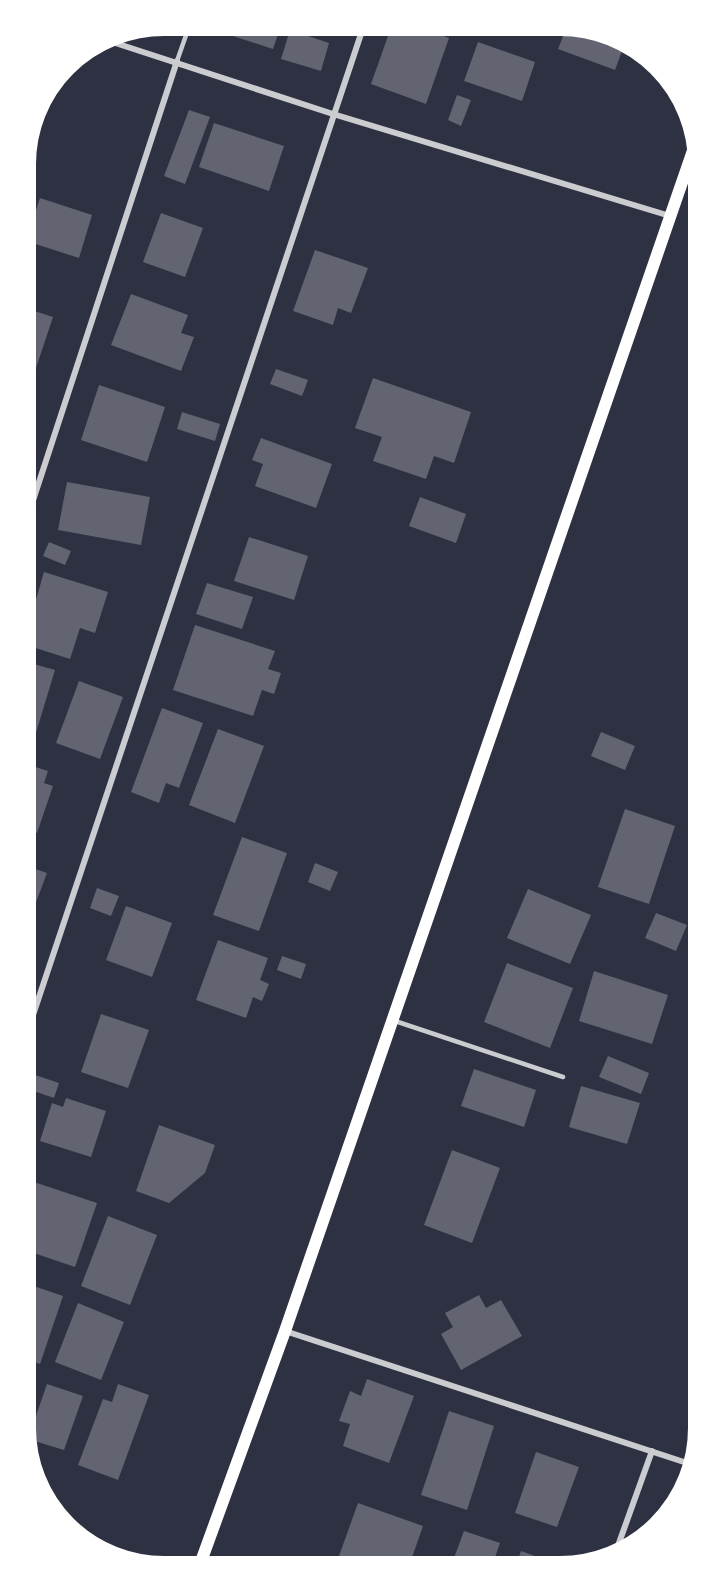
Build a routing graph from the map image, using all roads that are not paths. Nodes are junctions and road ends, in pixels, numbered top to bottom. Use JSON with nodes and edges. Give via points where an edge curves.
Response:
{"nodes":[{"id":1,"x":187,"y":32,"type":"edge"},
{"id":2,"x":362,"y":32,"type":"edge"},
{"id":3,"x":113,"y":42,"type":"edge"},
{"id":4,"x":177,"y":61,"type":"junction"},
{"id":5,"x":333,"y":114,"type":"junction"},
{"id":6,"x":691,"y":156,"type":"edge"},
{"id":7,"x":670,"y":216,"type":"junction"},
{"id":8,"x":32,"y":504,"type":"edge"},
{"id":9,"x":32,"y":1018,"type":"edge"},
{"id":10,"x":392,"y":1020,"type":"junction"},
{"id":11,"x":562,"y":1077,"type":"dead end"},
{"id":12,"x":285,"y":1331,"type":"junction"},
{"id":13,"x":652,"y":1451,"type":"junction"},
{"id":14,"x":687,"y":1463,"type":"edge"},
{"id":15,"x":618,"y":1546,"type":"edge"},
{"id":16,"x":203,"y":1560,"type":"edge"}],
"edges":[{"from":1,"to":4,"type":"lane"},
{"from":2,"to":5,"type":"street"},
{"from":3,"to":4,"type":"street"},
{"from":4,"to":5,"type":"street"},
{"from":4,"to":8,"type":"street"},
{"from":5,"to":7,"type":"street"},
{"from":5,"to":9,"type":"street"},
{"from":6,"to":7,"type":"main road"},
{"from":7,"to":10,"type":"main road"},
{"from":10,"to":11,"type":"lane"},
{"from":10,"to":12,"type":"main road"},
{"from":12,"to":13,"type":"street"},
{"from":12,"to":16,"type":"main road"},
{"from":13,"to":14,"type":"street"},
{"from":13,"to":15,"type":"street"}]}
